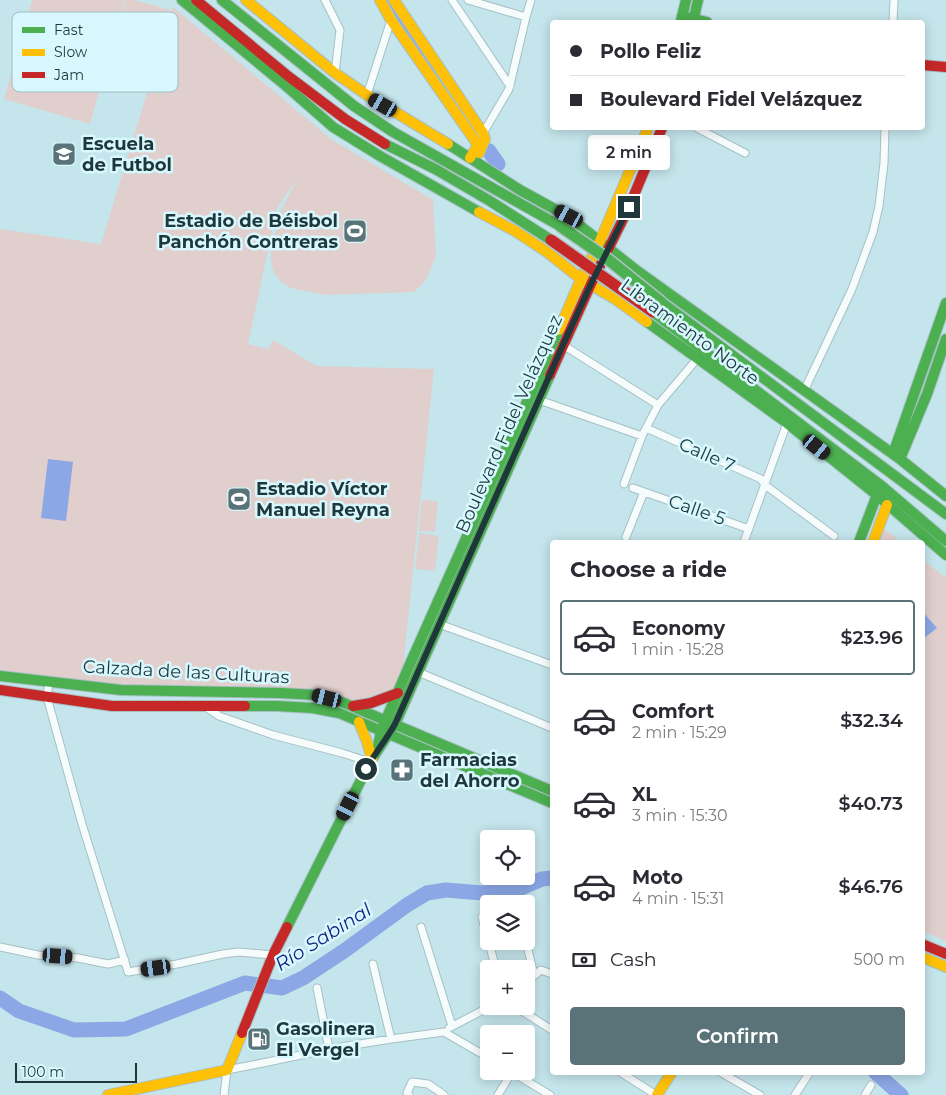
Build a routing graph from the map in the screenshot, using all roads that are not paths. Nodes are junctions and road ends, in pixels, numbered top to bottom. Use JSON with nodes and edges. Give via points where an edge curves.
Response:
{"nodes":[{"id":1,"x":182,"y":0,"type":"edge"},
{"id":2,"x":196,"y":0,"type":"edge"},
{"id":3,"x":246,"y":0,"type":"edge"},
{"id":4,"x":325,"y":0,"type":"edge"},
{"id":5,"x":380,"y":0,"type":"edge"},
{"id":6,"x":452,"y":0,"type":"edge"},
{"id":7,"x":468,"y":0,"type":"edge"},
{"id":8,"x":531,"y":0,"type":"edge"},
{"id":9,"x":684,"y":0,"type":"edge"},
{"id":10,"x":894,"y":0,"type":"edge"},
{"id":11,"x":395,"y":1,"type":"edge"},
{"id":12,"x":226,"y":2,"type":"edge"},
{"id":13,"x":698,"y":2,"type":"edge"},
{"id":14,"x":258,"y":4,"type":"edge"},
{"id":15,"x":526,"y":16,"type":"junction"},
{"id":16,"x":681,"y":19,"type":"edge"},
{"id":17,"x":390,"y":20,"type":"junction"},
{"id":18,"x":694,"y":20,"type":"edge"},
{"id":19,"x":893,"y":20,"type":"edge"},
{"id":20,"x":925,"y":65,"type":"edge"},
{"id":21,"x":946,"y":67,"type":"edge"},
{"id":22,"x":335,"y":73,"type":"junction"},
{"id":23,"x":510,"y":86,"type":"junction"},
{"id":24,"x":367,"y":96,"type":"junction"},
{"id":25,"x":647,"y":130,"type":"edge"},
{"id":26,"x":661,"y":130,"type":"edge"},
{"id":27,"x":701,"y":130,"type":"edge"},
{"id":28,"x":885,"y":130,"type":"edge"},
{"id":29,"x":484,"y":134,"type":"junction"},
{"id":30,"x":478,"y":145,"type":"junction"},
{"id":31,"x":744,"y":153,"type":"dead end"},
{"id":32,"x":473,"y":159,"type":"junction"},
{"id":33,"x":569,"y":216,"type":"junction"},
{"id":34,"x":605,"y":245,"type":"junction"},
{"id":35,"x":547,"y":252,"type":"junction"},
{"id":36,"x":636,"y":270,"type":"junction"},
{"id":37,"x":586,"y":281,"type":"junction"},
{"id":38,"x":614,"y":299,"type":"junction"},
{"id":39,"x":946,"y":304,"type":"edge"},
{"id":40,"x":946,"y":339,"type":"edge"},
{"id":41,"x":563,"y":345,"type":"junction"},
{"id":42,"x":697,"y":359,"type":"junction"},
{"id":43,"x":804,"y":391,"type":"junction"},
{"id":44,"x":539,"y":400,"type":"junction"},
{"id":45,"x":658,"y":405,"type":"junction"},
{"id":46,"x":787,"y":423,"type":"junction"},
{"id":47,"x":646,"y":428,"type":"junction"},
{"id":48,"x":642,"y":436,"type":"junction"},
{"id":49,"x":896,"y":457,"type":"junction"},
{"id":50,"x":624,"y":484,"type":"dead end"},
{"id":51,"x":765,"y":485,"type":"junction"},
{"id":52,"x":633,"y":488,"type":"dead end"},
{"id":53,"x":644,"y":492,"type":"junction"},
{"id":54,"x":877,"y":495,"type":"junction"},
{"id":55,"x":946,"y":496,"type":"edge"},
{"id":56,"x":887,"y":505,"type":"junction"},
{"id":57,"x":946,"y":514,"type":"edge"},
{"id":58,"x":749,"y":529,"type":"junction"},
{"id":59,"x":834,"y":536,"type":"dead end"},
{"id":60,"x":626,"y":537,"type":"dead end"},
{"id":61,"x":745,"y":540,"type":"edge"},
{"id":62,"x":860,"y":540,"type":"edge"},
{"id":63,"x":874,"y":540,"type":"edge"},
{"id":64,"x":946,"y":541,"type":"edge"},
{"id":65,"x":946,"y":555,"type":"edge"},
{"id":66,"x":439,"y":624,"type":"junction"},
{"id":67,"x":550,"y":665,"type":"edge"},
{"id":68,"x":418,"y":672,"type":"junction"},
{"id":69,"x":0,"y":676,"type":"edge"},
{"id":70,"x":49,"y":681,"type":"junction"},
{"id":71,"x":0,"y":690,"type":"edge"},
{"id":72,"x":398,"y":693,"type":"junction"},
{"id":73,"x":47,"y":697,"type":"junction"},
{"id":74,"x":350,"y":706,"type":"junction"},
{"id":75,"x":206,"y":707,"type":"junction"},
{"id":76,"x":359,"y":722,"type":"junction"},
{"id":77,"x":550,"y":727,"type":"edge"},
{"id":78,"x":388,"y":728,"type":"junction"},
{"id":79,"x":373,"y":757,"type":"junction"},
{"id":80,"x":550,"y":790,"type":"edge"},
{"id":81,"x":550,"y":802,"type":"edge"},
{"id":82,"x":421,"y":927,"type":"dead end"},
{"id":83,"x":925,"y":945,"type":"edge"},
{"id":84,"x":0,"y":947,"type":"edge"},
{"id":85,"x":946,"y":954,"type":"edge"},
{"id":86,"x":925,"y":958,"type":"edge"},
{"id":87,"x":125,"y":960,"type":"junction"},
{"id":88,"x":271,"y":960,"type":"junction"},
{"id":89,"x":373,"y":964,"type":"dead end"},
{"id":90,"x":946,"y":967,"type":"edge"},
{"id":91,"x":550,"y":973,"type":"edge"},
{"id":92,"x":535,"y":974,"type":"edge"},
{"id":93,"x":317,"y":988,"type":"dead end"},
{"id":94,"x":480,"y":1012,"type":"edge"},
{"id":95,"x":528,"y":1015,"type":"edge"},
{"id":96,"x":452,"y":1026,"type":"junction"},
{"id":97,"x":550,"y":1029,"type":"edge"},
{"id":98,"x":444,"y":1032,"type":"junction"},
{"id":99,"x":391,"y":1039,"type":"junction"},
{"id":100,"x":329,"y":1049,"type":"junction"},
{"id":101,"x":480,"y":1053,"type":"edge"},
{"id":102,"x":227,"y":1070,"type":"junction"},
{"id":103,"x":625,"y":1075,"type":"edge"},
{"id":104,"x":670,"y":1075,"type":"edge"},
{"id":105,"x":733,"y":1075,"type":"edge"},
{"id":106,"x":808,"y":1075,"type":"edge"},
{"id":107,"x":506,"y":1080,"type":"edge"},
{"id":108,"x":525,"y":1080,"type":"edge"},
{"id":109,"x":871,"y":1085,"type":"dead end"},
{"id":110,"x":408,"y":1094,"type":"edge"},
{"id":111,"x":110,"y":1095,"type":"edge"},
{"id":112,"x":224,"y":1095,"type":"edge"},
{"id":113,"x":444,"y":1095,"type":"edge"},
{"id":114,"x":498,"y":1095,"type":"edge"},
{"id":115,"x":550,"y":1095,"type":"edge"},
{"id":116,"x":657,"y":1095,"type":"edge"},
{"id":117,"x":760,"y":1095,"type":"edge"},
{"id":118,"x":795,"y":1095,"type":"edge"},
{"id":119,"x":864,"y":1095,"type":"edge"}],
"edges":[{"from":1,"to":35,"type":"main road","name":"Libramiento Norte","via":[[333,127]]},
{"from":2,"to":64,"type":"main road","bridge":true,"via":[[346,119],[388,146],[490,201],[653,312],[876,481]]},
{"from":3,"to":14,"type":"main road"},
{"from":4,"to":22,"type":"street","via":[[340,30]]},
{"from":5,"to":17,"type":"main road"},
{"from":6,"to":23,"type":"street"},
{"from":7,"to":15,"type":"street"},
{"from":8,"to":15,"type":"street"},
{"from":9,"to":13,"type":"main road"},
{"from":9,"to":16,"type":"main road"},
{"from":10,"to":19,"type":"street"},
{"from":11,"to":29,"type":"main road"},
{"from":12,"to":57,"type":"main road","bridge":true,"via":[[354,106],[393,132],[544,216],[605,257]]},
{"from":13,"to":18,"type":"main road"},
{"from":14,"to":22,"type":"main road"},
{"from":15,"to":23,"type":"street"},
{"from":17,"to":24,"type":"street"},
{"from":17,"to":30,"type":"main road"},
{"from":20,"to":21,"type":"main road"},
{"from":22,"to":24,"type":"main road"},
{"from":23,"to":29,"type":"street"},
{"from":24,"to":32,"type":"main road"},
{"from":25,"to":34,"type":"main road","name":"Boulevard Fidel Velázquez"},
{"from":26,"to":34,"type":"main road","name":"Boulevard Fidel Velázquez","via":[[629,207]]},
{"from":27,"to":31,"type":"street"},
{"from":28,"to":43,"type":"street","via":[[879,206],[873,232],[852,289]]},
{"from":29,"to":30,"type":"street"},
{"from":29,"to":32,"type":"main road","via":[[485,139]]},
{"from":30,"to":32,"type":"main road"},
{"from":32,"to":33,"type":"main road","via":[[520,190]]},
{"from":33,"to":34,"type":"main road"},
{"from":33,"to":35,"type":"main road","via":[[578,229],[574,248],[561,256]]},
{"from":34,"to":36,"type":"main road"},
{"from":34,"to":37,"type":"main road","name":"Boulevard Fidel Velázquez"},
{"from":35,"to":37,"type":"main road","name":"Libramiento Norte"},
{"from":36,"to":38,"type":"main road","via":[[622,270],[614,277],[610,290]]},
{"from":36,"to":43,"type":"main road"},
{"from":37,"to":38,"type":"main road","name":"Libramiento Norte"},
{"from":37,"to":41,"type":"main road","name":"Boulevard Fidel Velázquez"},
{"from":37,"to":72,"type":"main road","name":"Boulevard Fidel Velázquez"},
{"from":38,"to":42,"type":"main road","name":"Libramiento Norte"},
{"from":39,"to":49,"type":"main road"},
{"from":40,"to":49,"type":"main road","via":[[927,394]]},
{"from":41,"to":44,"type":"main road","name":"Boulevard Fidel Velázquez"},
{"from":41,"to":45,"type":"street"},
{"from":42,"to":45,"type":"street"},
{"from":42,"to":46,"type":"main road","name":"Libramiento Norte"},
{"from":43,"to":49,"type":"main road"},
{"from":44,"to":48,"type":"street"},
{"from":44,"to":66,"type":"main road","name":"Boulevard Fidel Velázquez"},
{"from":45,"to":47,"type":"street"},
{"from":46,"to":51,"type":"street"},
{"from":46,"to":54,"type":"main road","name":"Libramiento Norte"},
{"from":47,"to":48,"type":"street"},
{"from":47,"to":51,"type":"street","name":"Calle 7","via":[[761,479]]},
{"from":48,"to":50,"type":"street"},
{"from":49,"to":55,"type":"main road"},
{"from":51,"to":58,"type":"street"},
{"from":51,"to":59,"type":"street","name":"Calle 7"},
{"from":52,"to":53,"type":"street","name":"Calle 5"},
{"from":53,"to":58,"type":"street","name":"Calle 5"},
{"from":53,"to":60,"type":"street"},
{"from":54,"to":56,"type":"main road","name":"Libramiento Norte"},
{"from":54,"to":62,"type":"main road"},
{"from":56,"to":63,"type":"main road"},
{"from":56,"to":65,"type":"main road","name":"Libramiento Norte"},
{"from":58,"to":61,"type":"street"},
{"from":66,"to":67,"type":"street"},
{"from":66,"to":68,"type":"main road","name":"Boulevard Fidel Velázquez"},
{"from":68,"to":77,"type":"street"},
{"from":68,"to":78,"type":"main road","name":"Boulevard Fidel Velázquez"},
{"from":69,"to":70,"type":"main road","name":"Calzada de las Culturas"},
{"from":70,"to":73,"type":"street"},
{"from":70,"to":74,"type":"main road","name":"Calzada de las Culturas","via":[[121,690],[316,695]]},
{"from":71,"to":73,"type":"main road","name":"Calzada de las Culturas"},
{"from":72,"to":74,"type":"main road","via":[[367,704]]},
{"from":72,"to":78,"type":"main road","name":"Boulevard Fidel Velázquez"},
{"from":73,"to":75,"type":"main road","name":"Calzada de las Culturas","via":[[112,706]]},
{"from":73,"to":87,"type":"street","via":[[82,824]]},
{"from":74,"to":78,"type":"main road","name":"Calzada de las Culturas"},
{"from":75,"to":76,"type":"main road","name":"Calzada de las Culturas","via":[[313,708],[340,713]]},
{"from":75,"to":79,"type":"street","via":[[219,716],[273,735],[342,753]]},
{"from":76,"to":78,"type":"main road","name":"Calzada de las Culturas"},
{"from":76,"to":79,"type":"main road"},
{"from":78,"to":79,"type":"main road"},
{"from":78,"to":80,"type":"main road"},
{"from":78,"to":81,"type":"main road"},
{"from":79,"to":88,"type":"main road"},
{"from":82,"to":96,"type":"street"},
{"from":83,"to":85,"type":"main road"},
{"from":84,"to":87,"type":"street","via":[[108,964]]},
{"from":86,"to":90,"type":"main road"},
{"from":87,"to":88,"type":"street","via":[[128,972],[238,952]]},
{"from":88,"to":102,"type":"main road"},
{"from":89,"to":99,"type":"street"},
{"from":91,"to":92,"type":"street","via":[[541,970]]},
{"from":93,"to":100,"type":"street"},
{"from":94,"to":96,"type":"street"},
{"from":95,"to":97,"type":"street"},
{"from":96,"to":98,"type":"street"},
{"from":98,"to":99,"type":"street"},
{"from":98,"to":101,"type":"street"},
{"from":99,"to":100,"type":"street"},
{"from":100,"to":102,"type":"street"},
{"from":102,"to":111,"type":"main road"},
{"from":102,"to":112,"type":"street"},
{"from":103,"to":116,"type":"street"},
{"from":104,"to":116,"type":"main road"},
{"from":105,"to":117,"type":"street"},
{"from":106,"to":118,"type":"street"},
{"from":107,"to":114,"type":"street"},
{"from":108,"to":115,"type":"street"},
{"from":109,"to":119,"type":"street"},
{"from":110,"to":113,"type":"street","via":[[412,1082],[428,1084]]}]}
